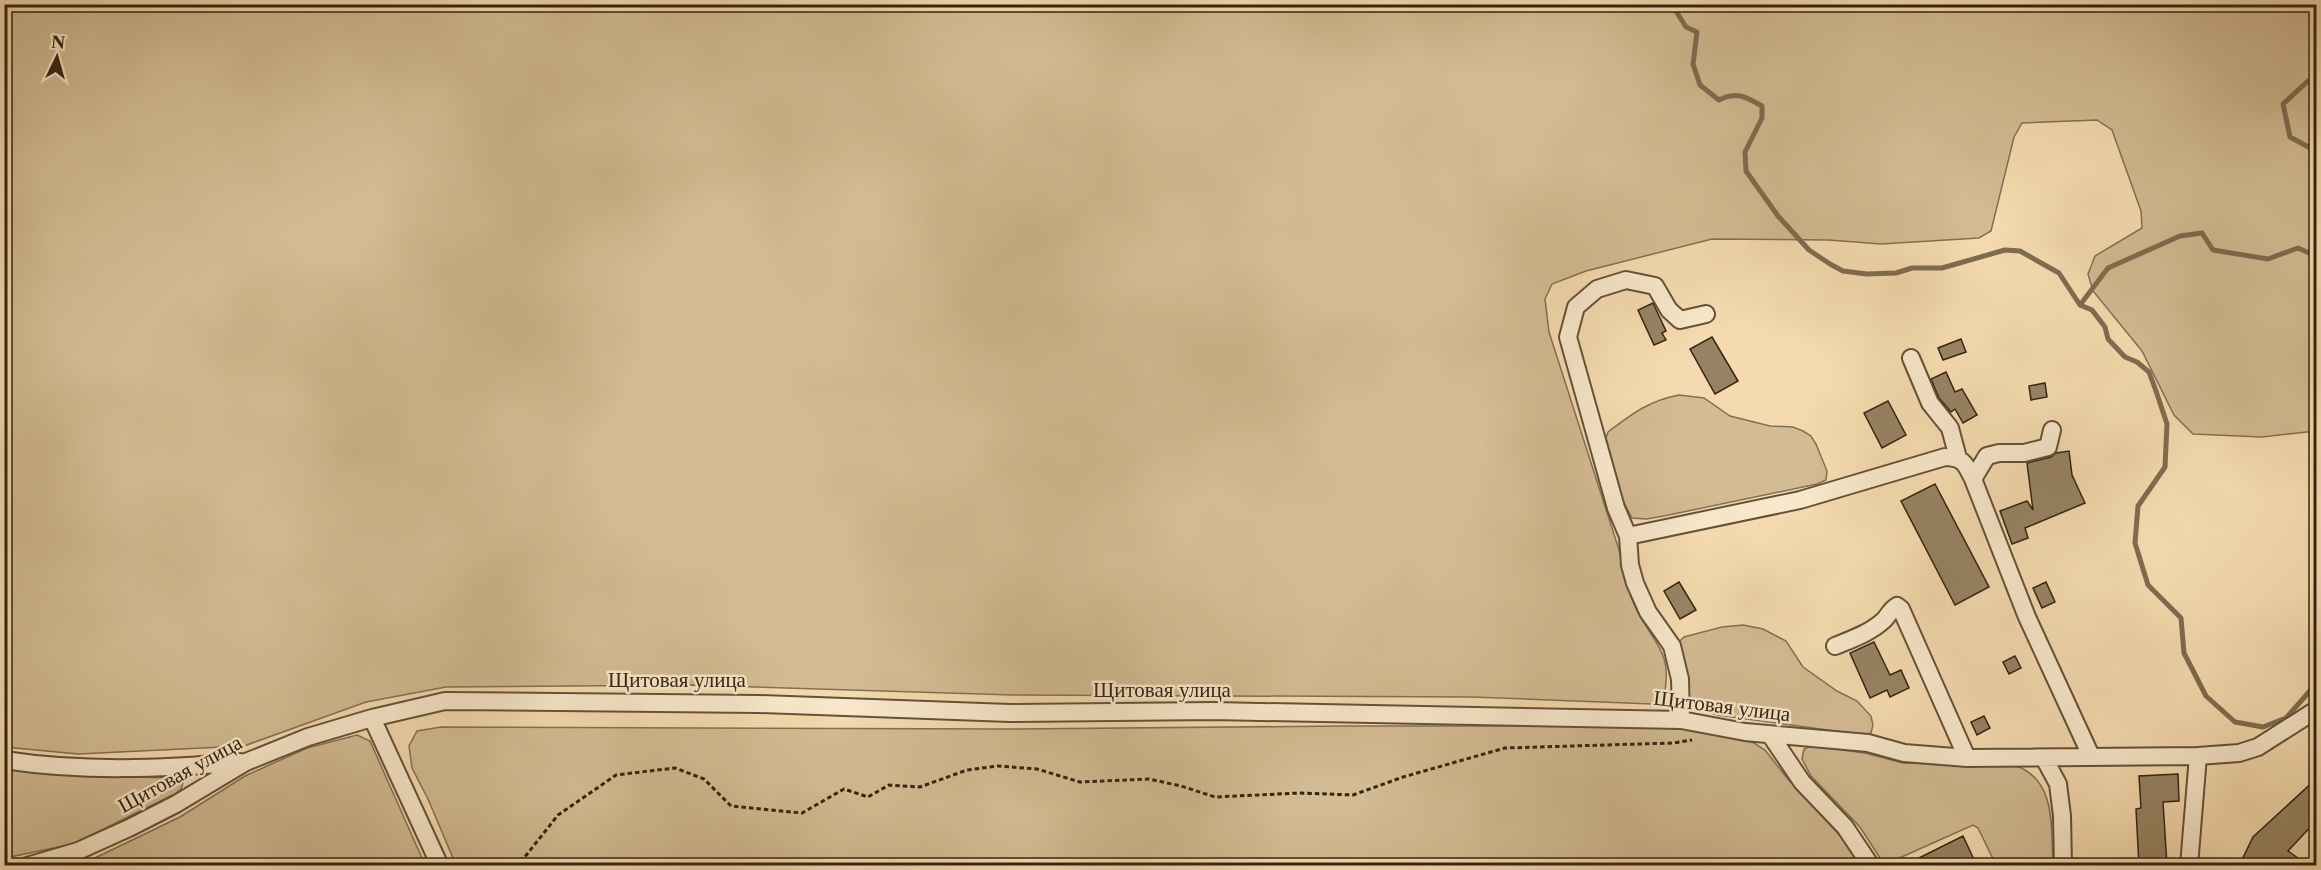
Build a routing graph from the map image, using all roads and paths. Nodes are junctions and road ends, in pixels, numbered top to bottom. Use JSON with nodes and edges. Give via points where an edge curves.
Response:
{"nodes":[{"id":1,"x":1706,"y":314,"type":"dead end"},
{"id":2,"x":1911,"y":358,"type":"dead end"},
{"id":3,"x":2052,"y":429,"type":"dead end"},
{"id":4,"x":1958,"y":458,"type":"junction"},
{"id":5,"x":1973,"y":479,"type":"junction"},
{"id":6,"x":1628,"y":536,"type":"junction"},
{"id":7,"x":1835,"y":646,"type":"dead end"},
{"id":8,"x":2316,"y":710,"type":"edge"},
{"id":9,"x":372,"y":718,"type":"junction"},
{"id":10,"x":1681,"y":720,"type":"junction"},
{"id":11,"x":1711,"y":726,"type":"junction"},
{"id":12,"x":1771,"y":736,"type":"junction"},
{"id":13,"x":2091,"y":756,"type":"junction"},
{"id":14,"x":2198,"y":756,"type":"junction"},
{"id":15,"x":1966,"y":758,"type":"junction"},
{"id":16,"x":2044,"y":758,"type":"junction"},
{"id":17,"x":4,"y":760,"type":"edge"},
{"id":18,"x":246,"y":762,"type":"junction"},
{"id":19,"x":27,"y":866,"type":"edge"},
{"id":20,"x":440,"y":866,"type":"edge"},
{"id":21,"x":505,"y":866,"type":"edge"},
{"id":22,"x":1871,"y":866,"type":"edge"},
{"id":23,"x":2064,"y":866,"type":"edge"},
{"id":24,"x":2189,"y":866,"type":"edge"}],
"edges":[{"from":1,"to":6,"type":"street","via":[[1680,320],[1655,286],[1626,280],[1597,289],[1576,307],[1568,337],[1616,508]]},
{"from":2,"to":4,"type":"street","via":[[1930,403],[1950,428]]},
{"from":3,"to":5,"type":"street","via":[[2048,447],[1987,456]]},
{"from":4,"to":5,"type":"street"},
{"from":4,"to":6,"type":"street","via":[[1945,457],[1800,500]]},
{"from":5,"to":13,"type":"street","via":[[2027,616]]},
{"from":6,"to":10,"type":"street","via":[[1635,583],[1648,612],[1672,646],[1680,679]]},
{"from":7,"to":15,"type":"street","via":[[1867,633],[1897,606]]},
{"from":8,"to":14,"type":"street","name":"Щитовая улица","via":[[2258,747],[2239,753]]},
{"from":9,"to":10,"type":"street","name":"Щитовая улица","via":[[445,701],[759,704],[1010,713],[1213,711]]},
{"from":9,"to":18,"type":"street","name":"Щитовая улица","via":[[308,737]]},
{"from":9,"to":20,"type":"street"},
{"from":10,"to":11,"type":"street","name":"Щитовая улица"},
{"from":11,"to":12,"type":"street","name":"Щитовая улица"},
{"from":11,"to":21,"type":"path","via":[[1694,740],[1673,743],[1505,748],[1353,795],[1215,797],[1149,779],[1080,782],[1037,769],[998,766],[967,770],[920,786],[889,785],[868,797],[844,789],[802,813],[731,806],[704,779],[675,768],[616,776],[558,815],[524,858]]},
{"from":12,"to":15,"type":"street","name":"Щитовая улица","via":[[1868,743],[1904,753]]},
{"from":12,"to":22,"type":"street","via":[[1802,782],[1845,827]]},
{"from":13,"to":14,"type":"street","name":"Щитовая улица"},
{"from":13,"to":16,"type":"street","name":"Щитовая улица"},
{"from":14,"to":24,"type":"street"},
{"from":15,"to":16,"type":"street","name":"Щитовая улица"},
{"from":16,"to":23,"type":"street","via":[[2058,784]]},
{"from":17,"to":18,"type":"street","via":[[84,768]]},
{"from":18,"to":19,"type":"street","name":"Щитовая улица","via":[[129,828],[78,851]]}]}
